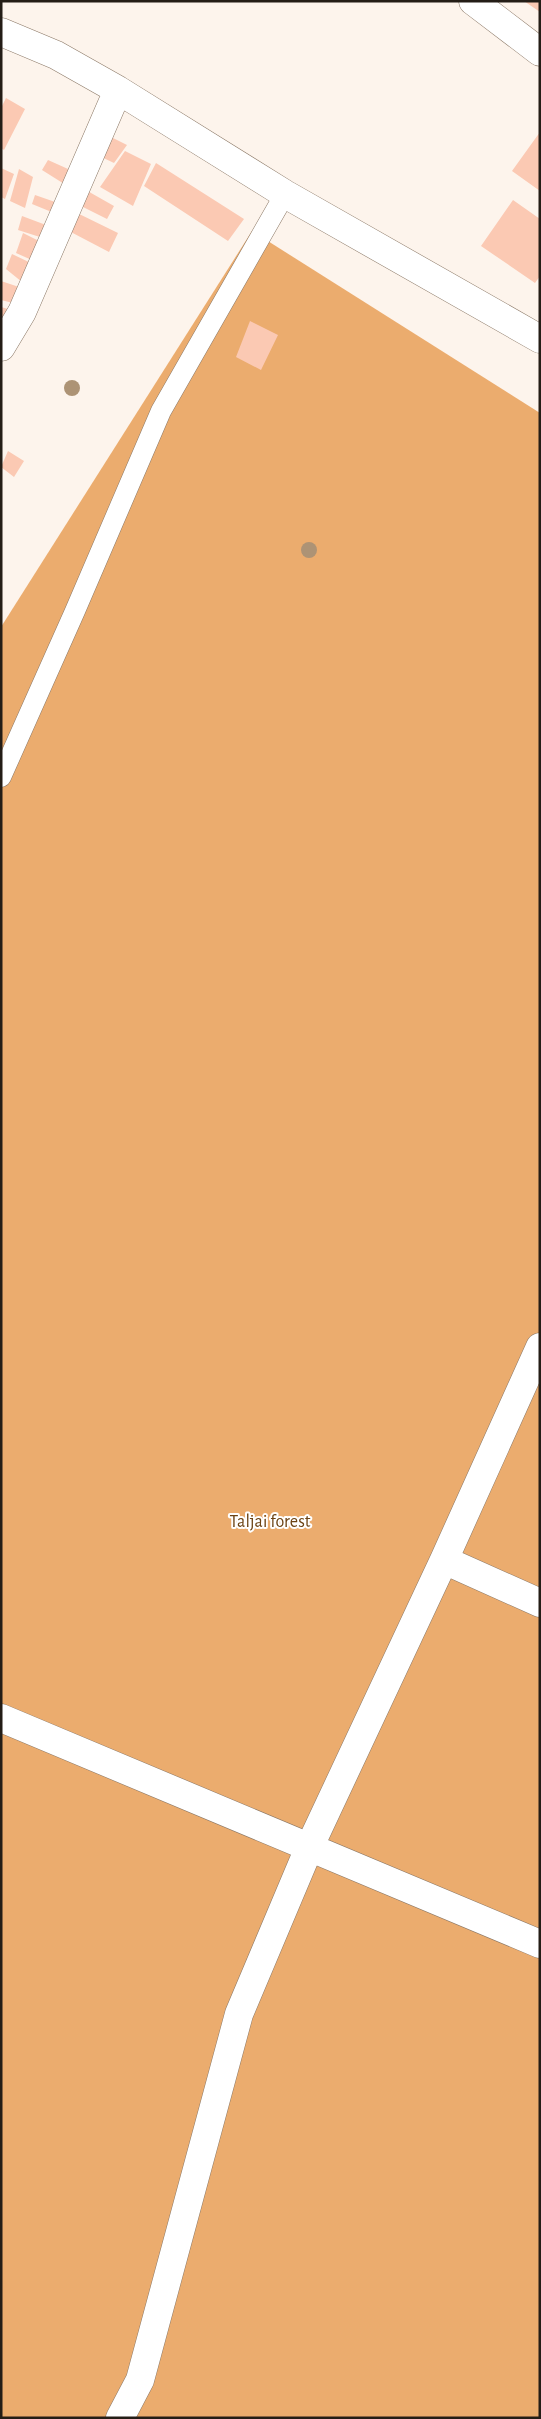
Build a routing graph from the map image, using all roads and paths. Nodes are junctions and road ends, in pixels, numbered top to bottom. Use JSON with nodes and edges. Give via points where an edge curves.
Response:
{"nodes":[{"id":1,"x":472,"y":1,"type":"edge"},
{"id":2,"x":1,"y":32,"type":"edge"},
{"id":3,"x":540,"y":52,"type":"edge"},
{"id":4,"x":118,"y":90,"type":"junction"},
{"id":5,"x":285,"y":194,"type":"junction"},
{"id":6,"x":540,"y":339,"type":"edge"},
{"id":7,"x":1,"y":347,"type":"edge"},
{"id":8,"x":1,"y":777,"type":"edge"},
{"id":9,"x":540,"y":1346,"type":"edge"},
{"id":10,"x":444,"y":1560,"type":"junction"},
{"id":11,"x":540,"y":1604,"type":"edge"},
{"id":12,"x":1,"y":1718,"type":"edge"},
{"id":13,"x":309,"y":1848,"type":"junction"},
{"id":14,"x":540,"y":1944,"type":"edge"},
{"id":15,"x":120,"y":2418,"type":"edge"}],
"edges":[{"from":1,"to":3,"type":"street"},
{"from":2,"to":4,"type":"street","via":[[56,55]]},
{"from":4,"to":5,"type":"street"},
{"from":4,"to":7,"type":"street","via":[[22,312]]},
{"from":5,"to":6,"type":"street"},
{"from":5,"to":8,"type":"lane","via":[[161,411]]},
{"from":9,"to":10,"type":"street"},
{"from":10,"to":11,"type":"street"},
{"from":10,"to":13,"type":"street"},
{"from":12,"to":13,"type":"street"},
{"from":13,"to":14,"type":"street"},
{"from":13,"to":15,"type":"street","via":[[239,2014],[140,2380]]}]}
